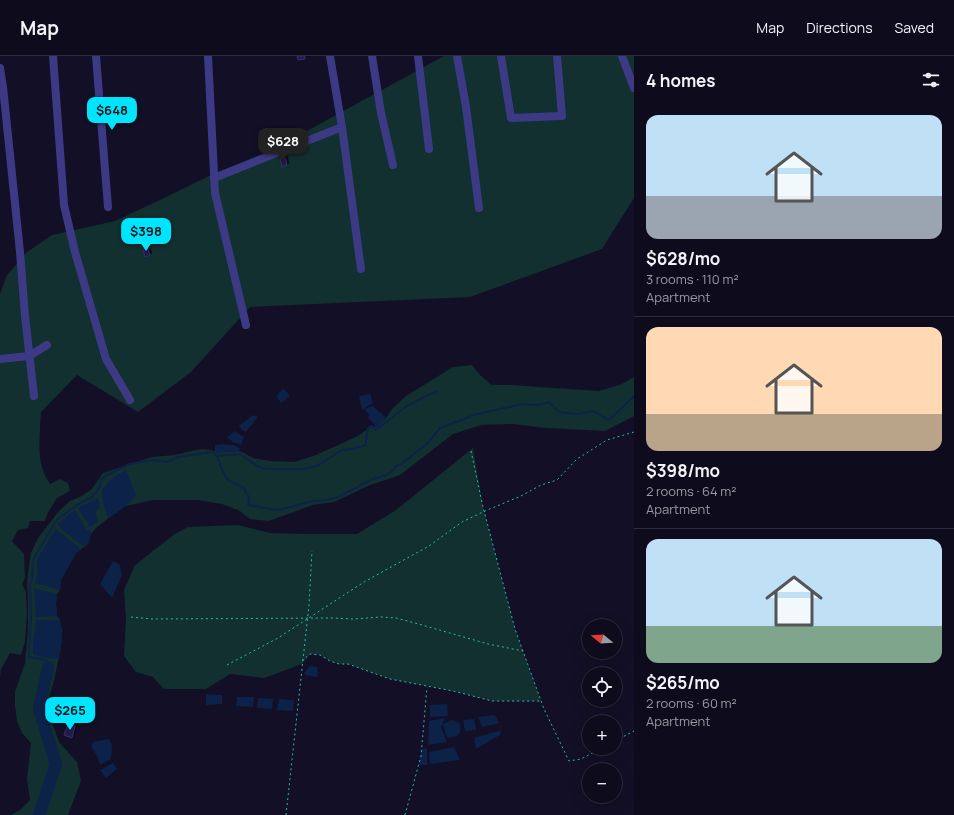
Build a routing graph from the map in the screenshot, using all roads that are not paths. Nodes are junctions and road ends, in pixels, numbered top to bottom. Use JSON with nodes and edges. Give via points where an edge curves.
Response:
{"nodes":[{"id":1,"x":53,"y":56,"type":"edge"},
{"id":2,"x":96,"y":56,"type":"edge"},
{"id":3,"x":208,"y":56,"type":"edge"},
{"id":4,"x":330,"y":56,"type":"edge"},
{"id":5,"x":372,"y":56,"type":"edge"},
{"id":6,"x":418,"y":56,"type":"edge"},
{"id":7,"x":457,"y":56,"type":"edge"},
{"id":8,"x":501,"y":56,"type":"edge"},
{"id":9,"x":557,"y":56,"type":"edge"},
{"id":10,"x":622,"y":56,"type":"edge"},
{"id":11,"x":0,"y":68,"type":"edge"},
{"id":12,"x":634,"y":88,"type":"edge"},
{"id":13,"x":342,"y":127,"type":"junction"},
{"id":14,"x":429,"y":149,"type":"dead end"},
{"id":15,"x":393,"y":165,"type":"dead end"},
{"id":16,"x":214,"y":178,"type":"junction"},
{"id":17,"x":108,"y":207,"type":"dead end"},
{"id":18,"x":479,"y":208,"type":"dead end"},
{"id":19,"x":361,"y":269,"type":"dead end"},
{"id":20,"x":246,"y":326,"type":"dead end"},
{"id":21,"x":47,"y":346,"type":"dead end"},
{"id":22,"x":29,"y":356,"type":"junction"},
{"id":23,"x":0,"y":359,"type":"edge"},
{"id":24,"x":34,"y":396,"type":"dead end"},
{"id":25,"x":130,"y":400,"type":"dead end"}],
"edges":[{"from":1,"to":25,"type":"street","via":[[64,205],[70,232],[106,359]]},
{"from":2,"to":17,"type":"street"},
{"from":3,"to":16,"type":"street"},
{"from":4,"to":13,"type":"street"},
{"from":5,"to":15,"type":"street"},
{"from":6,"to":14,"type":"street"},
{"from":7,"to":18,"type":"street"},
{"from":8,"to":9,"type":"street","via":[[511,118],[562,116]]},
{"from":10,"to":12,"type":"street"},
{"from":11,"to":22,"type":"street"},
{"from":13,"to":16,"type":"street"},
{"from":13,"to":19,"type":"street"},
{"from":16,"to":20,"type":"street","via":[[215,193]]},
{"from":21,"to":22,"type":"street"},
{"from":22,"to":23,"type":"street"},
{"from":22,"to":24,"type":"street"}]}
